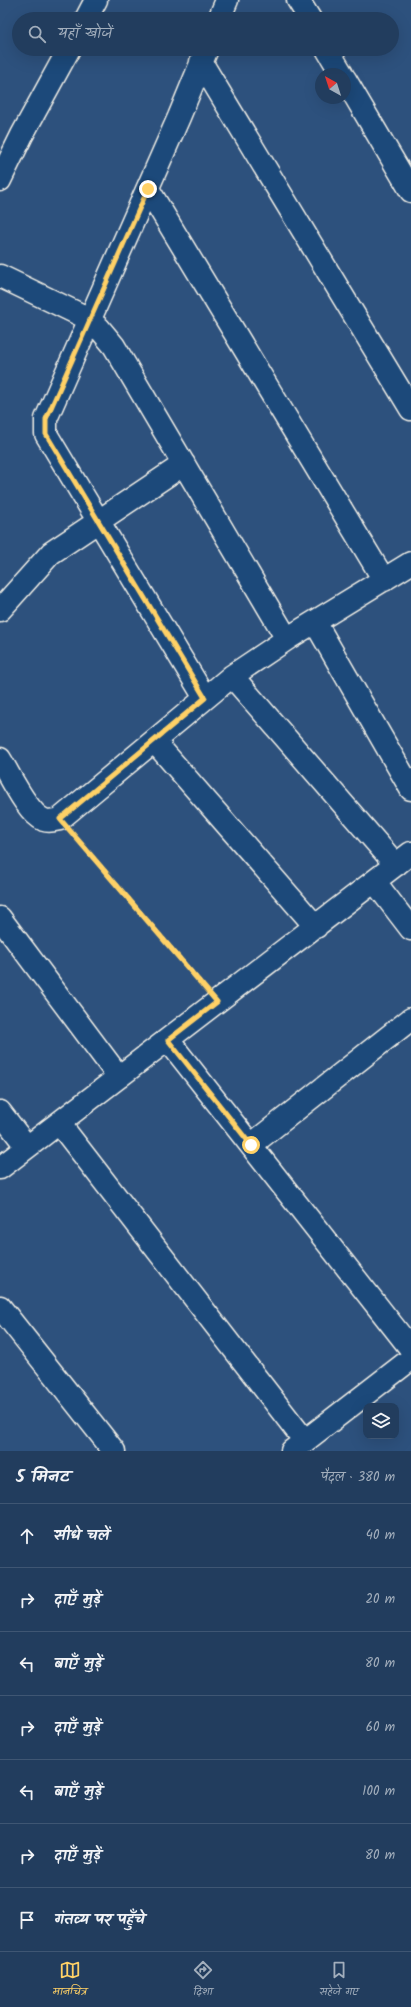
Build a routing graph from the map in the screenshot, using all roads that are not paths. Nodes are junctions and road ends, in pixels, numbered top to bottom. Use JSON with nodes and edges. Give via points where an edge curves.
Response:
{"nodes":[{"id":1,"x":96,"y":0,"type":"edge"},
{"id":2,"x":298,"y":0,"type":"edge"},
{"id":3,"x":90,"y":12,"type":"edge"},
{"id":4,"x":306,"y":12,"type":"edge"},
{"id":5,"x":65,"y":56,"type":"edge"},
{"id":6,"x":204,"y":56,"type":"edge"},
{"id":7,"x":331,"y":56,"type":"edge"},
{"id":8,"x":338,"y":68,"type":"edge"},
{"id":9,"x":351,"y":89,"type":"edge"},
{"id":10,"x":0,"y":180,"type":"edge"},
{"id":11,"x":148,"y":189,"type":"junction"},
{"id":12,"x":411,"y":191,"type":"edge"},
{"id":13,"x":0,"y":276,"type":"edge"},
{"id":14,"x":89,"y":320,"type":"junction"},
{"id":15,"x":411,"y":409,"type":"edge"},
{"id":16,"x":184,"y":464,"type":"junction"},
{"id":17,"x":99,"y":521,"type":"junction"},
{"id":18,"x":411,"y":563,"type":"edge"},
{"id":19,"x":384,"y":580,"type":"junction"},
{"id":20,"x":0,"y":610,"type":"edge"},
{"id":21,"x":315,"y":622,"type":"junction"},
{"id":22,"x":287,"y":639,"type":"junction"},
{"id":23,"x":232,"y":676,"type":"junction"},
{"id":24,"x":205,"y":698,"type":"junction"},
{"id":25,"x":154,"y":741,"type":"junction"},
{"id":26,"x":0,"y":759,"type":"edge"},
{"id":27,"x":411,"y":789,"type":"edge"},
{"id":28,"x":404,"y":859,"type":"edge"},
{"id":29,"x":375,"y":882,"type":"junction"},
{"id":30,"x":0,"y":918,"type":"edge"},
{"id":31,"x":316,"y":927,"type":"junction"},
{"id":32,"x":411,"y":929,"type":"edge"},
{"id":33,"x":411,"y":1019,"type":"edge"},
{"id":34,"x":168,"y":1040,"type":"junction"},
{"id":35,"x":120,"y":1077,"type":"junction"},
{"id":36,"x":0,"y":1112,"type":"edge"},
{"id":37,"x":59,"y":1123,"type":"junction"},
{"id":38,"x":251,"y":1145,"type":"junction"},
{"id":39,"x":27,"y":1147,"type":"junction"},
{"id":40,"x":0,"y":1168,"type":"edge"},
{"id":41,"x":0,"y":1307,"type":"edge"},
{"id":42,"x":411,"y":1349,"type":"edge"},
{"id":43,"x":411,"y":1360,"type":"edge"},
{"id":44,"x":298,"y":1446,"type":"edge"},
{"id":45,"x":114,"y":1451,"type":"edge"}],
"edges":[{"from":1,"to":3,"type":"street"},
{"from":2,"to":4,"type":"street"},
{"from":5,"to":10,"type":"street"},
{"from":6,"to":11,"type":"street"},
{"from":6,"to":15,"type":"street"},
{"from":7,"to":8,"type":"street"},
{"from":9,"to":12,"type":"street"},
{"from":11,"to":14,"type":"street"},
{"from":11,"to":19,"type":"street"},
{"from":13,"to":14,"type":"street"},
{"from":14,"to":16,"type":"street","via":[[114,346]]},
{"from":14,"to":17,"type":"street","via":[[46,419],[45,427],[46,434]]},
{"from":16,"to":17,"type":"street"},
{"from":16,"to":22,"type":"street"},
{"from":17,"to":20,"type":"street","via":[[51,553]]},
{"from":17,"to":24,"type":"street"},
{"from":18,"to":19,"type":"street"},
{"from":19,"to":21,"type":"street"},
{"from":21,"to":22,"type":"street"},
{"from":21,"to":27,"type":"street"},
{"from":22,"to":23,"type":"street"},
{"from":23,"to":24,"type":"street"},
{"from":23,"to":28,"type":"street"},
{"from":24,"to":25,"type":"street"},
{"from":25,"to":26,"type":"street","via":[[60,819],[50,821],[44,820],[30,809]]},
{"from":25,"to":31,"type":"street"},
{"from":28,"to":29,"type":"street"},
{"from":29,"to":31,"type":"street"},
{"from":29,"to":32,"type":"street"},
{"from":30,"to":35,"type":"street"},
{"from":31,"to":34,"type":"street"},
{"from":33,"to":38,"type":"street"},
{"from":34,"to":35,"type":"street"},
{"from":34,"to":38,"type":"street"},
{"from":35,"to":37,"type":"street"},
{"from":36,"to":39,"type":"street"},
{"from":37,"to":39,"type":"street"},
{"from":37,"to":44,"type":"street"},
{"from":38,"to":42,"type":"street"},
{"from":39,"to":40,"type":"street"},
{"from":41,"to":45,"type":"street"},
{"from":43,"to":44,"type":"street"}]}
